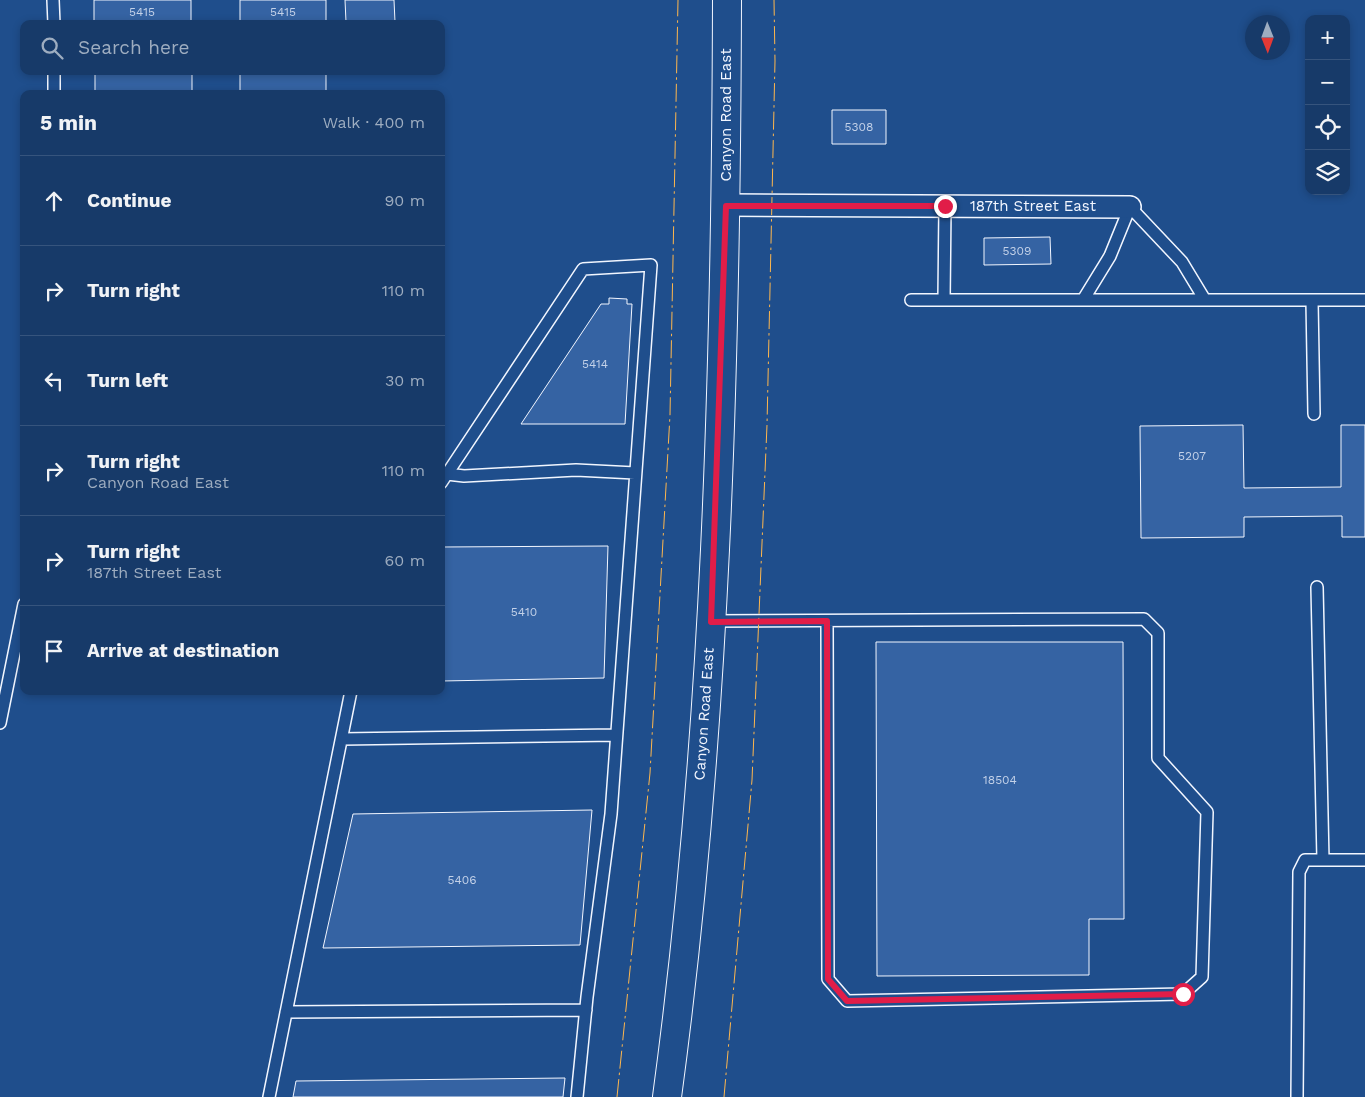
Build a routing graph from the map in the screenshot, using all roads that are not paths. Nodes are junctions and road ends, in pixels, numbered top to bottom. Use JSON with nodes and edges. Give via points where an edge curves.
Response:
{"nodes":[{"id":1,"x":53,"y":0,"type":"edge"},
{"id":2,"x":727,"y":0,"type":"edge"},
{"id":3,"x":54,"y":20,"type":"edge"},
{"id":4,"x":54,"y":75,"type":"edge"},
{"id":5,"x":54,"y":90,"type":"edge"},
{"id":6,"x":726,"y":206,"type":"junction"},
{"id":7,"x":945,"y":206,"type":"junction"},
{"id":8,"x":1130,"y":206,"type":"junction"},
{"id":9,"x":912,"y":300,"type":"dead end"},
{"id":10,"x":944,"y":300,"type":"junction"},
{"id":11,"x":1084,"y":300,"type":"junction"},
{"id":12,"x":1205,"y":300,"type":"junction"},
{"id":13,"x":1365,"y":300,"type":"edge"},
{"id":14,"x":1312,"y":301,"type":"junction"},
{"id":15,"x":1314,"y":414,"type":"dead end"},
{"id":16,"x":635,"y":474,"type":"junction"},
{"id":17,"x":445,"y":476,"type":"edge"},
{"id":18,"x":445,"y":478,"type":"edge"},
{"id":19,"x":1317,"y":588,"type":"dead end"},
{"id":20,"x":827,"y":621,"type":"junction"},
{"id":21,"x":711,"y":622,"type":"junction"},
{"id":22,"x":20,"y":624,"type":"edge"},
{"id":23,"x":350,"y":695,"type":"edge"},
{"id":24,"x":0,"y":723,"type":"edge"},
{"id":25,"x":616,"y":735,"type":"junction"},
{"id":26,"x":342,"y":739,"type":"junction"},
{"id":27,"x":1323,"y":860,"type":"junction"},
{"id":28,"x":1365,"y":860,"type":"edge"},
{"id":29,"x":586,"y":1010,"type":"junction"},
{"id":30,"x":286,"y":1012,"type":"junction"},
{"id":31,"x":269,"y":1097,"type":"edge"},
{"id":32,"x":577,"y":1097,"type":"edge"},
{"id":33,"x":667,"y":1097,"type":"edge"},
{"id":34,"x":1298,"y":1097,"type":"edge"}],
"edges":[{"from":1,"to":3,"type":"lane"},
{"from":2,"to":6,"type":"main road","name":"Canyon Road East"},
{"from":4,"to":5,"type":"lane"},
{"from":6,"to":7,"type":"street","name":"187th Street East"},
{"from":6,"to":21,"type":"main road","name":"Canyon Road East"},
{"from":7,"to":8,"type":"street","name":"187th Street East"},
{"from":7,"to":10,"type":"lane"},
{"from":8,"to":11,"type":"lane","via":[[1110,256]]},
{"from":8,"to":12,"type":"lane","via":[[1182,262]]},
{"from":9,"to":10,"type":"lane"},
{"from":10,"to":11,"type":"lane"},
{"from":11,"to":12,"type":"lane"},
{"from":12,"to":14,"type":"lane"},
{"from":13,"to":14,"type":"lane"},
{"from":14,"to":15,"type":"lane"},
{"from":16,"to":17,"type":"lane","via":[[651,265],[583,268]]},
{"from":16,"to":18,"type":"lane","via":[[576,470]]},
{"from":16,"to":25,"type":"lane"},
{"from":19,"to":27,"type":"lane"},
{"from":20,"to":20,"type":"lane","via":[[1144,619],[1158,633],[1158,758],[1207,812],[1202,977],[1183,994],[847,1001],[828,979]]},
{"from":20,"to":21,"type":"lane"},
{"from":21,"to":33,"type":"main road","name":"Canyon Road East","via":[[693,861]]},
{"from":22,"to":24,"type":"lane"},
{"from":23,"to":26,"type":"lane"},
{"from":25,"to":26,"type":"lane"},
{"from":25,"to":29,"type":"lane","via":[[611,814]]},
{"from":26,"to":30,"type":"lane"},
{"from":27,"to":28,"type":"lane"},
{"from":27,"to":34,"type":"lane","via":[[1305,860],[1299,872]]},
{"from":29,"to":30,"type":"lane"},
{"from":29,"to":32,"type":"lane"},
{"from":30,"to":31,"type":"lane"}]}
